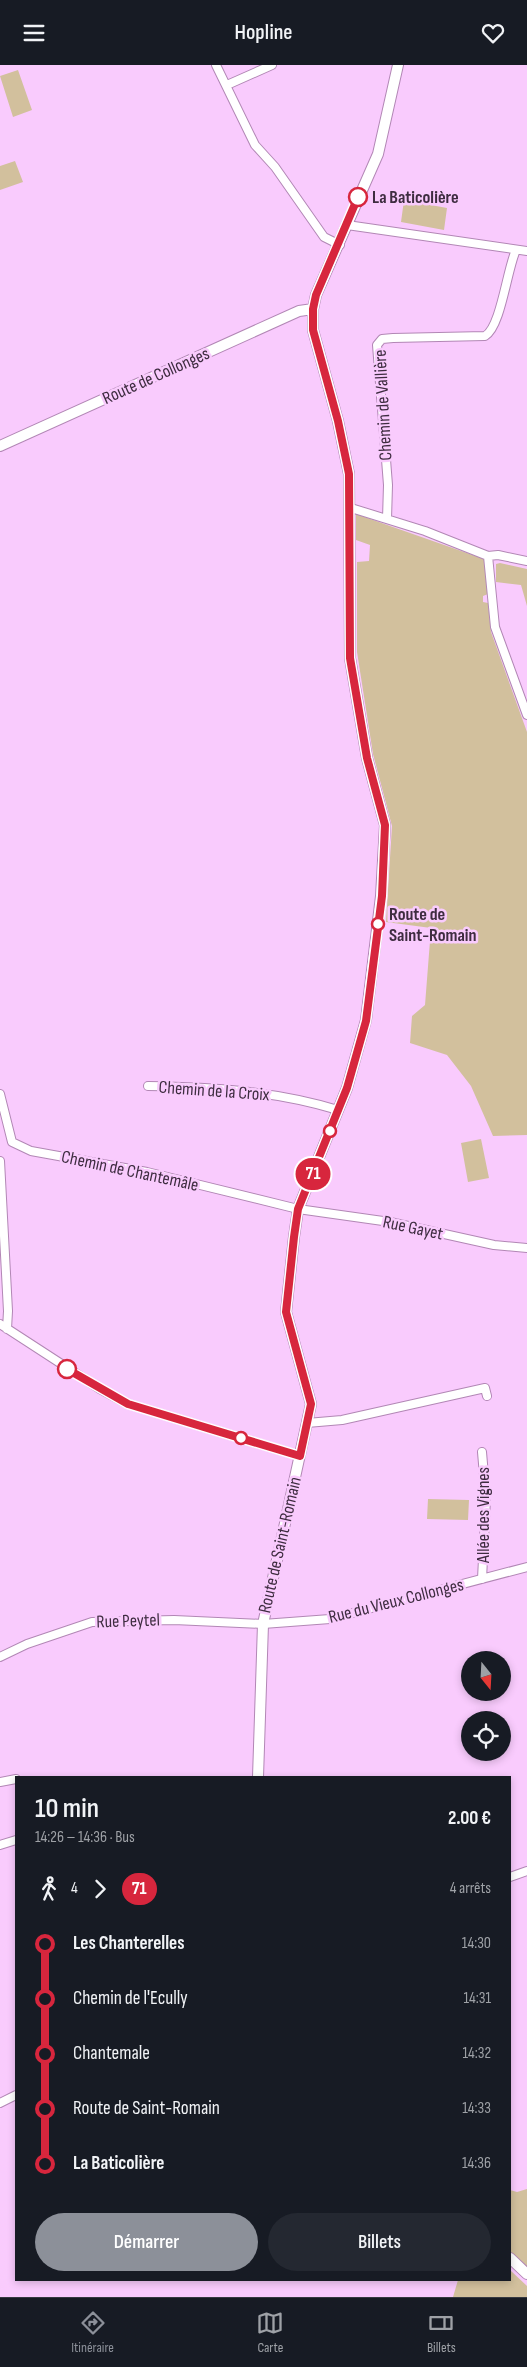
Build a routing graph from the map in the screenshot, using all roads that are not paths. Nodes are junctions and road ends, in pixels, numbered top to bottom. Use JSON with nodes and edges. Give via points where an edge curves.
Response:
{"nodes":[{"id":1,"x":216,"y":65,"type":"edge"},
{"id":2,"x":272,"y":65,"type":"edge"},
{"id":3,"x":398,"y":65,"type":"edge"},
{"id":4,"x":227,"y":85,"type":"junction"},
{"id":5,"x":347,"y":225,"type":"junction"},
{"id":6,"x":340,"y":245,"type":"junction"},
{"id":7,"x":516,"y":250,"type":"junction"},
{"id":8,"x":527,"y":251,"type":"edge"},
{"id":9,"x":313,"y":309,"type":"junction"},
{"id":10,"x":0,"y":446,"type":"edge"},
{"id":11,"x":351,"y":509,"type":"junction"},
{"id":12,"x":386,"y":519,"type":"junction"},
{"id":13,"x":488,"y":556,"type":"junction"},
{"id":14,"x":527,"y":561,"type":"edge"},
{"id":15,"x":527,"y":715,"type":"edge"},
{"id":16,"x":148,"y":1086,"type":"dead end"},
{"id":17,"x":0,"y":1094,"type":"edge"},
{"id":18,"x":1,"y":1104,"type":"edge"},
{"id":19,"x":338,"y":1110,"type":"junction"},
{"id":20,"x":0,"y":1161,"type":"edge"},
{"id":21,"x":298,"y":1209,"type":"junction"},
{"id":22,"x":527,"y":1248,"type":"edge"},
{"id":23,"x":4,"y":1327,"type":"edge"},
{"id":24,"x":487,"y":1396,"type":"dead end"},
{"id":25,"x":307,"y":1423,"type":"junction"},
{"id":26,"x":482,"y":1452,"type":"dead end"},
{"id":27,"x":300,"y":1456,"type":"junction"},
{"id":28,"x":527,"y":1567,"type":"edge"},
{"id":29,"x":482,"y":1579,"type":"junction"},
{"id":30,"x":263,"y":1624,"type":"junction"},
{"id":31,"x":0,"y":1657,"type":"edge"},
{"id":32,"x":258,"y":1776,"type":"edge"},
{"id":33,"x":15,"y":1779,"type":"edge"},
{"id":34,"x":0,"y":1782,"type":"edge"},
{"id":35,"x":15,"y":1840,"type":"edge"},
{"id":36,"x":0,"y":1845,"type":"edge"},
{"id":37,"x":527,"y":1871,"type":"edge"},
{"id":38,"x":511,"y":1877,"type":"edge"},
{"id":39,"x":15,"y":2096,"type":"edge"},
{"id":40,"x":0,"y":2103,"type":"edge"},
{"id":41,"x":511,"y":2259,"type":"edge"},
{"id":42,"x":527,"y":2274,"type":"edge"}],
"edges":[{"from":1,"to":4,"type":"street"},
{"from":2,"to":4,"type":"street"},
{"from":3,"to":5,"type":"main road","name":"Route de Saint-Romain","via":[[378,154]]},
{"from":4,"to":6,"type":"street","via":[[255,145],[275,167],[324,237]]},
{"from":5,"to":6,"type":"main road","name":"Route de Saint-Romain"},
{"from":5,"to":7,"type":"street"},
{"from":6,"to":9,"type":"main road","name":"Route de Saint-Romain","via":[[316,295]]},
{"from":7,"to":8,"type":"street"},
{"from":7,"to":12,"type":"street","name":"Chemin de Vallière","via":[[489,334],[392,337],[378,341],[388,485]]},
{"from":9,"to":10,"type":"main road","name":"Route de Collonges","via":[[299,311]]},
{"from":9,"to":11,"type":"main road","name":"Route de Saint-Romain","via":[[313,330],[346,455]]},
{"from":11,"to":12,"type":"street"},
{"from":11,"to":19,"type":"main road","name":"Route de Saint-Romain","via":[[350,658],[367,758],[385,825],[382,896],[366,1021]]},
{"from":12,"to":13,"type":"street","via":[[457,542]]},
{"from":13,"to":14,"type":"street"},
{"from":13,"to":15,"type":"street","via":[[495,627]]},
{"from":16,"to":19,"type":"street","name":"Chemin de la Croix","via":[[239,1089]]},
{"from":17,"to":18,"type":"street","name":"Chemin de Chantemâle"},
{"from":18,"to":21,"type":"street","name":"Chemin de Chantemâle","via":[[12,1142],[31,1151],[147,1172]]},
{"from":19,"to":21,"type":"main road","name":"Route de Saint-Romain"},
{"from":20,"to":23,"type":"street","via":[[8,1311]]},
{"from":21,"to":22,"type":"street","name":"Rue Gayet","via":[[390,1222],[494,1245]]},
{"from":21,"to":25,"type":"main road","name":"Route de Saint-Romain","via":[[286,1312],[311,1404]]},
{"from":23,"to":27,"type":"street","via":[[128,1404]]},
{"from":24,"to":25,"type":"street","via":[[485,1388],[342,1420]]},
{"from":25,"to":27,"type":"main road","name":"Route de Saint-Romain"},
{"from":26,"to":29,"type":"street","name":"Allée des Vignes","via":[[486,1499]]},
{"from":27,"to":30,"type":"main road","name":"Route de Saint-Romain"},
{"from":28,"to":29,"type":"street","name":"Rue du Vieux Collonges"},
{"from":29,"to":30,"type":"street","name":"Rue du Vieux Collonges","via":[[330,1619]]},
{"from":30,"to":31,"type":"street","name":"Rue Peytel","via":[[174,1620],[92,1622],[27,1643]]},
{"from":30,"to":32,"type":"main road","name":"Route de Saint-Romain"},
{"from":33,"to":34,"type":"street"},
{"from":35,"to":36,"type":"street"},
{"from":37,"to":38,"type":"street"},
{"from":39,"to":40,"type":"street"},
{"from":41,"to":42,"type":"main road"}]}
